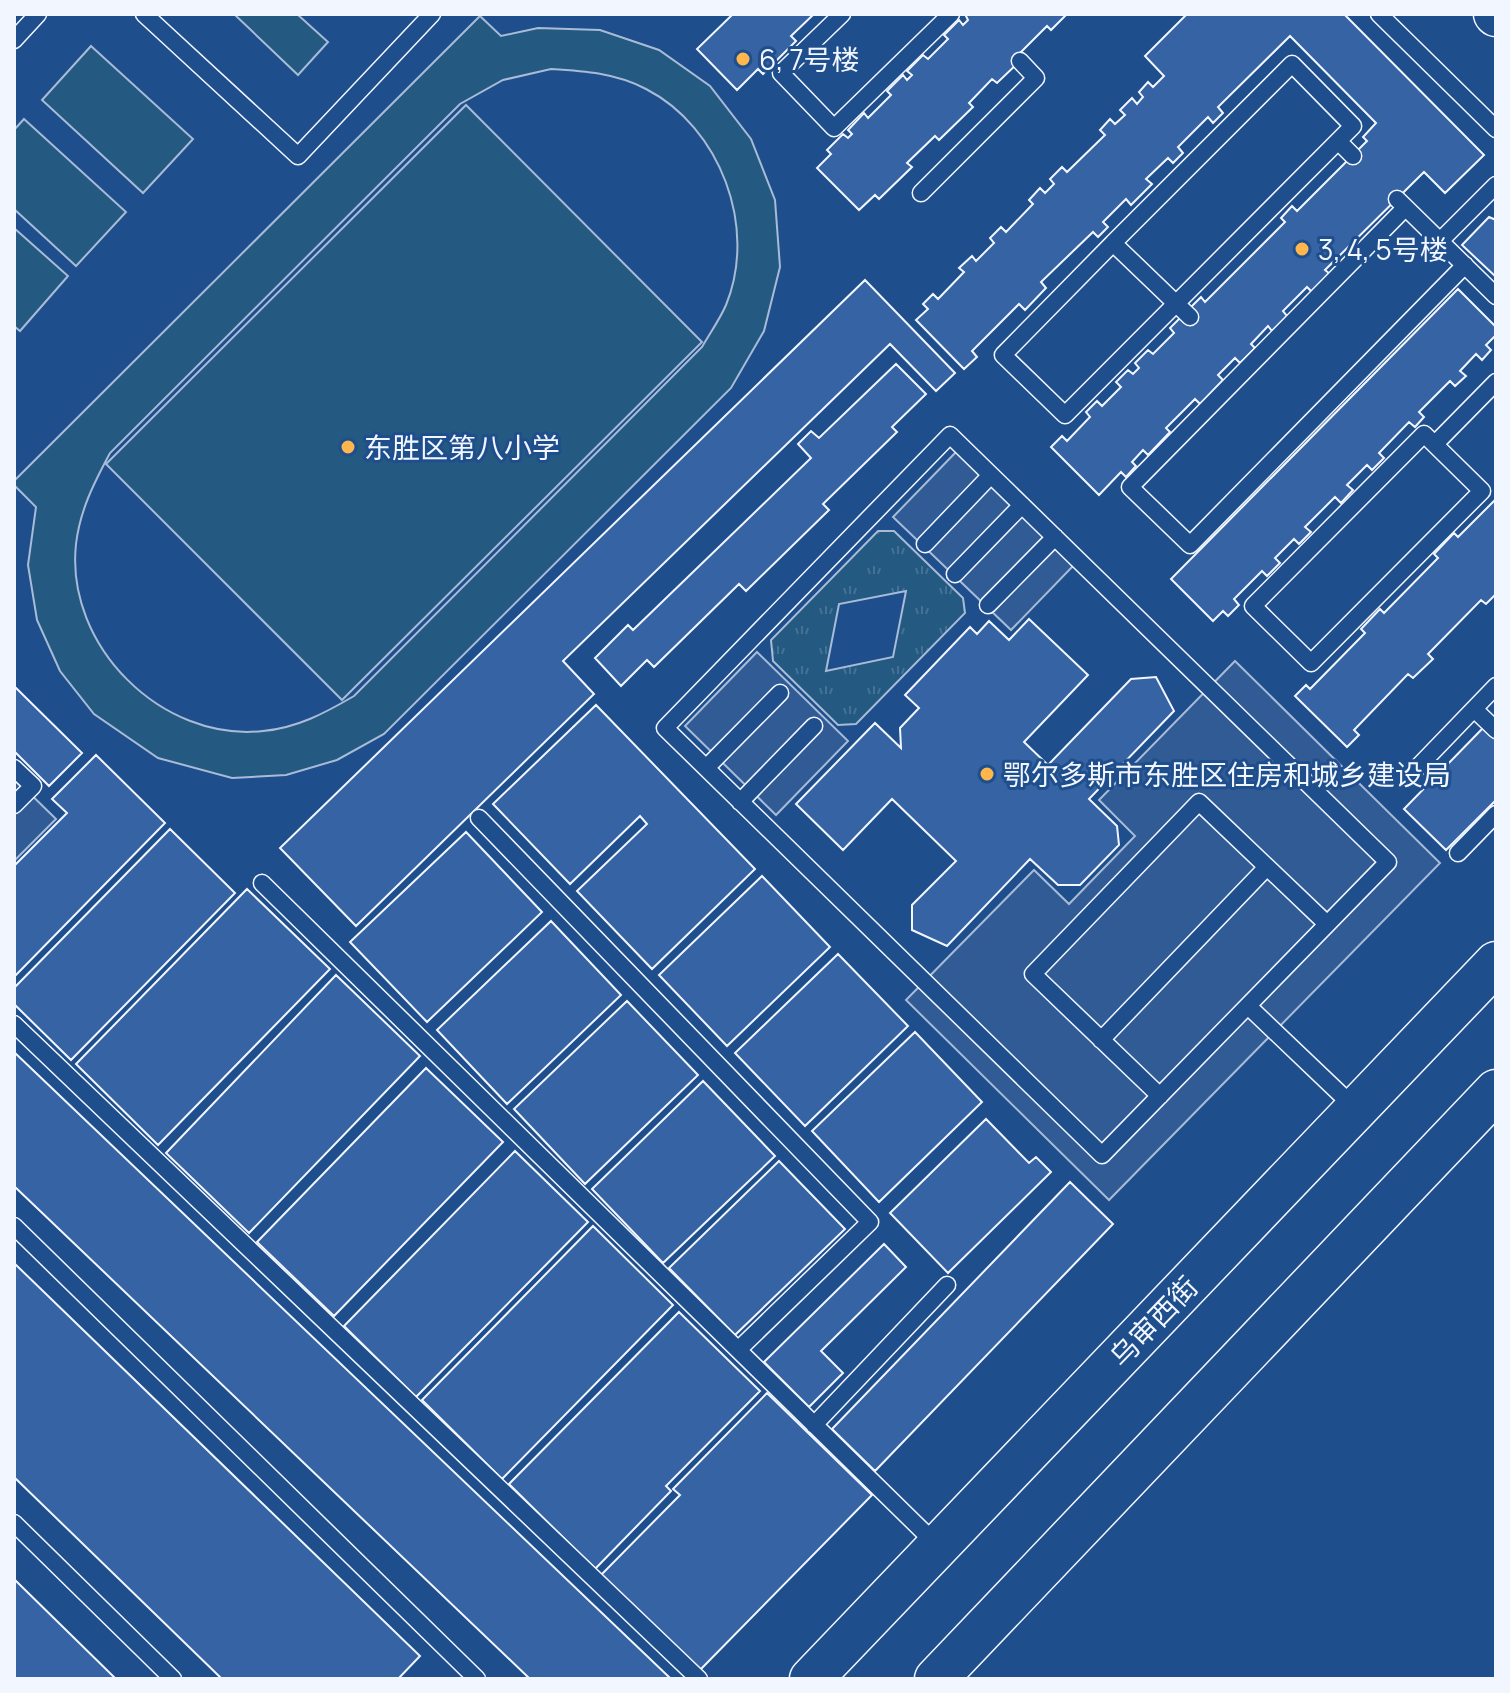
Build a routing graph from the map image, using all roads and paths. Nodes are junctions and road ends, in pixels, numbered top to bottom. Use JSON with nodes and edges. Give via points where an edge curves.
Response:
{"nodes":[{"id":1,"x":38,"y":14,"type":"edge"},
{"id":2,"x":144,"y":14,"type":"edge"},
{"id":3,"x":432,"y":14,"type":"edge"},
{"id":4,"x":842,"y":14,"type":"edge"},
{"id":5,"x":951,"y":14,"type":"edge"},
{"id":6,"x":1379,"y":14,"type":"edge"},
{"id":7,"x":14,"y":40,"type":"edge"},
{"id":8,"x":1020,"y":61,"type":"dead end"},
{"id":9,"x":1496,"y":129,"type":"edge"},
{"id":10,"x":1338,"y":141,"type":"junction"},
{"id":11,"x":1353,"y":156,"type":"dead end"},
{"id":12,"x":1496,"y":185,"type":"edge"},
{"id":13,"x":921,"y":193,"type":"dead end"},
{"id":14,"x":1440,"y":241,"type":"junction"},
{"id":15,"x":1113,"y":243,"type":"junction"},
{"id":16,"x":1465,"y":265,"type":"junction"},
{"id":17,"x":1496,"y":296,"type":"edge"},
{"id":18,"x":1175,"y":303,"type":"junction"},
{"id":19,"x":1190,"y":317,"type":"dead end"},
{"id":20,"x":1496,"y":382,"type":"edge"},
{"id":21,"x":1435,"y":444,"type":"junction"},
{"id":22,"x":991,"y":475,"type":"junction"},
{"id":23,"x":1022,"y":505,"type":"junction"},
{"id":24,"x":1055,"y":537,"type":"junction"},
{"id":25,"x":925,"y":544,"type":"dead end"},
{"id":26,"x":955,"y":574,"type":"dead end"},
{"id":27,"x":988,"y":605,"type":"dead end"},
{"id":28,"x":1496,"y":686,"type":"edge"},
{"id":29,"x":780,"y":693,"type":"dead end"},
{"id":30,"x":1474,"y":709,"type":"junction"},
{"id":31,"x":814,"y":726,"type":"dead end"},
{"id":32,"x":1496,"y":730,"type":"edge"},
{"id":33,"x":14,"y":768,"type":"edge"},
{"id":34,"x":706,"y":768,"type":"junction"},
{"id":35,"x":1415,"y":770,"type":"dead end"},
{"id":36,"x":740,"y":802,"type":"junction"},
{"id":37,"x":14,"y":805,"type":"edge"},
{"id":38,"x":1496,"y":814,"type":"edge"},
{"id":39,"x":479,"y":818,"type":"dead end"},
{"id":40,"x":1458,"y":853,"type":"dead end"},
{"id":41,"x":1267,"y":867,"type":"junction"},
{"id":42,"x":262,"y":883,"type":"dead end"},
{"id":43,"x":1327,"y":924,"type":"junction"},
{"id":44,"x":1496,"y":963,"type":"edge"},
{"id":45,"x":1248,"y":1006,"type":"junction"},
{"id":46,"x":14,"y":1024,"type":"edge"},
{"id":47,"x":1101,"y":1040,"type":"junction"},
{"id":48,"x":1496,"y":1091,"type":"edge"},
{"id":49,"x":1160,"y":1096,"type":"junction"},
{"id":50,"x":1356,"y":1110,"type":"junction"},
{"id":51,"x":14,"y":1226,"type":"edge"},
{"id":52,"x":947,"y":1285,"type":"dead end"},
{"id":53,"x":738,"y":1350,"type":"junction"},
{"id":54,"x":814,"y":1425,"type":"junction"},
{"id":55,"x":14,"y":1523,"type":"edge"},
{"id":56,"x":938,"y":1546,"type":"junction"},
{"id":57,"x":173,"y":1679,"type":"edge"},
{"id":58,"x":477,"y":1679,"type":"edge"},
{"id":59,"x":699,"y":1679,"type":"edge"},
{"id":60,"x":811,"y":1679,"type":"edge"},
{"id":61,"x":936,"y":1679,"type":"edge"}],
"edges":[{"from":1,"to":7,"type":"lane"},
{"from":2,"to":3,"type":"lane","via":[[298,156]]},
{"from":4,"to":5,"type":"lane","via":[[781,73],[834,128]]},
{"from":6,"to":9,"type":"lane"},
{"from":8,"to":13,"type":"lane","via":[[1036,78]]},
{"from":10,"to":11,"type":"lane"},
{"from":10,"to":15,"type":"lane","via":[[1353,126],[1292,64]]},
{"from":10,"to":18,"type":"lane"},
{"from":12,"to":14,"type":"lane"},
{"from":14,"to":16,"type":"lane"},
{"from":14,"to":16,"type":"lane","via":[[1401,203],[1239,366],[1130,487],[1190,545]]},
{"from":15,"to":18,"type":"lane"},
{"from":15,"to":18,"type":"lane","via":[[1003,355],[1065,415]]},
{"from":16,"to":17,"type":"lane"},
{"from":18,"to":19,"type":"lane"},
{"from":20,"to":21,"type":"lane"},
{"from":21,"to":21,"type":"lane","via":[[1482,491],[1311,663],[1253,606],[1424,434]]},
{"from":22,"to":23,"type":"lane"},
{"from":22,"to":25,"type":"lane"},
{"from":22,"to":34,"type":"lane","via":[[950,435],[665,728]]},
{"from":23,"to":24,"type":"lane"},
{"from":23,"to":26,"type":"lane"},
{"from":24,"to":27,"type":"lane"},
{"from":24,"to":43,"type":"lane","via":[[1388,862]]},
{"from":28,"to":30,"type":"lane"},
{"from":29,"to":34,"type":"lane"},
{"from":30,"to":32,"type":"lane"},
{"from":30,"to":35,"type":"lane"},
{"from":31,"to":36,"type":"lane"},
{"from":33,"to":37,"type":"lane","via":[[33,786]]},
{"from":34,"to":36,"type":"lane"},
{"from":36,"to":49,"type":"lane","via":[[1102,1155]]},
{"from":38,"to":40,"type":"lane"},
{"from":39,"to":53,"type":"lane","via":[[870,1222]]},
{"from":41,"to":43,"type":"lane"},
{"from":41,"to":47,"type":"lane"},
{"from":41,"to":47,"type":"lane","via":[[1199,802],[1033,974]]},
{"from":42,"to":53,"type":"lane"},
{"from":43,"to":45,"type":"lane"},
{"from":44,"to":50,"type":"main road","name":"乌审西街"},
{"from":45,"to":49,"type":"lane"},
{"from":45,"to":50,"type":"lane"},
{"from":46,"to":59,"type":"lane"},
{"from":47,"to":49,"type":"lane"},
{"from":48,"to":61,"type":"main road"},
{"from":50,"to":56,"type":"main road","name":"乌审西街"},
{"from":51,"to":58,"type":"lane"},
{"from":52,"to":54,"type":"lane"},
{"from":53,"to":54,"type":"lane"},
{"from":54,"to":56,"type":"lane"},
{"from":55,"to":57,"type":"lane"},
{"from":56,"to":60,"type":"main road","name":"乌审西街"}]}
